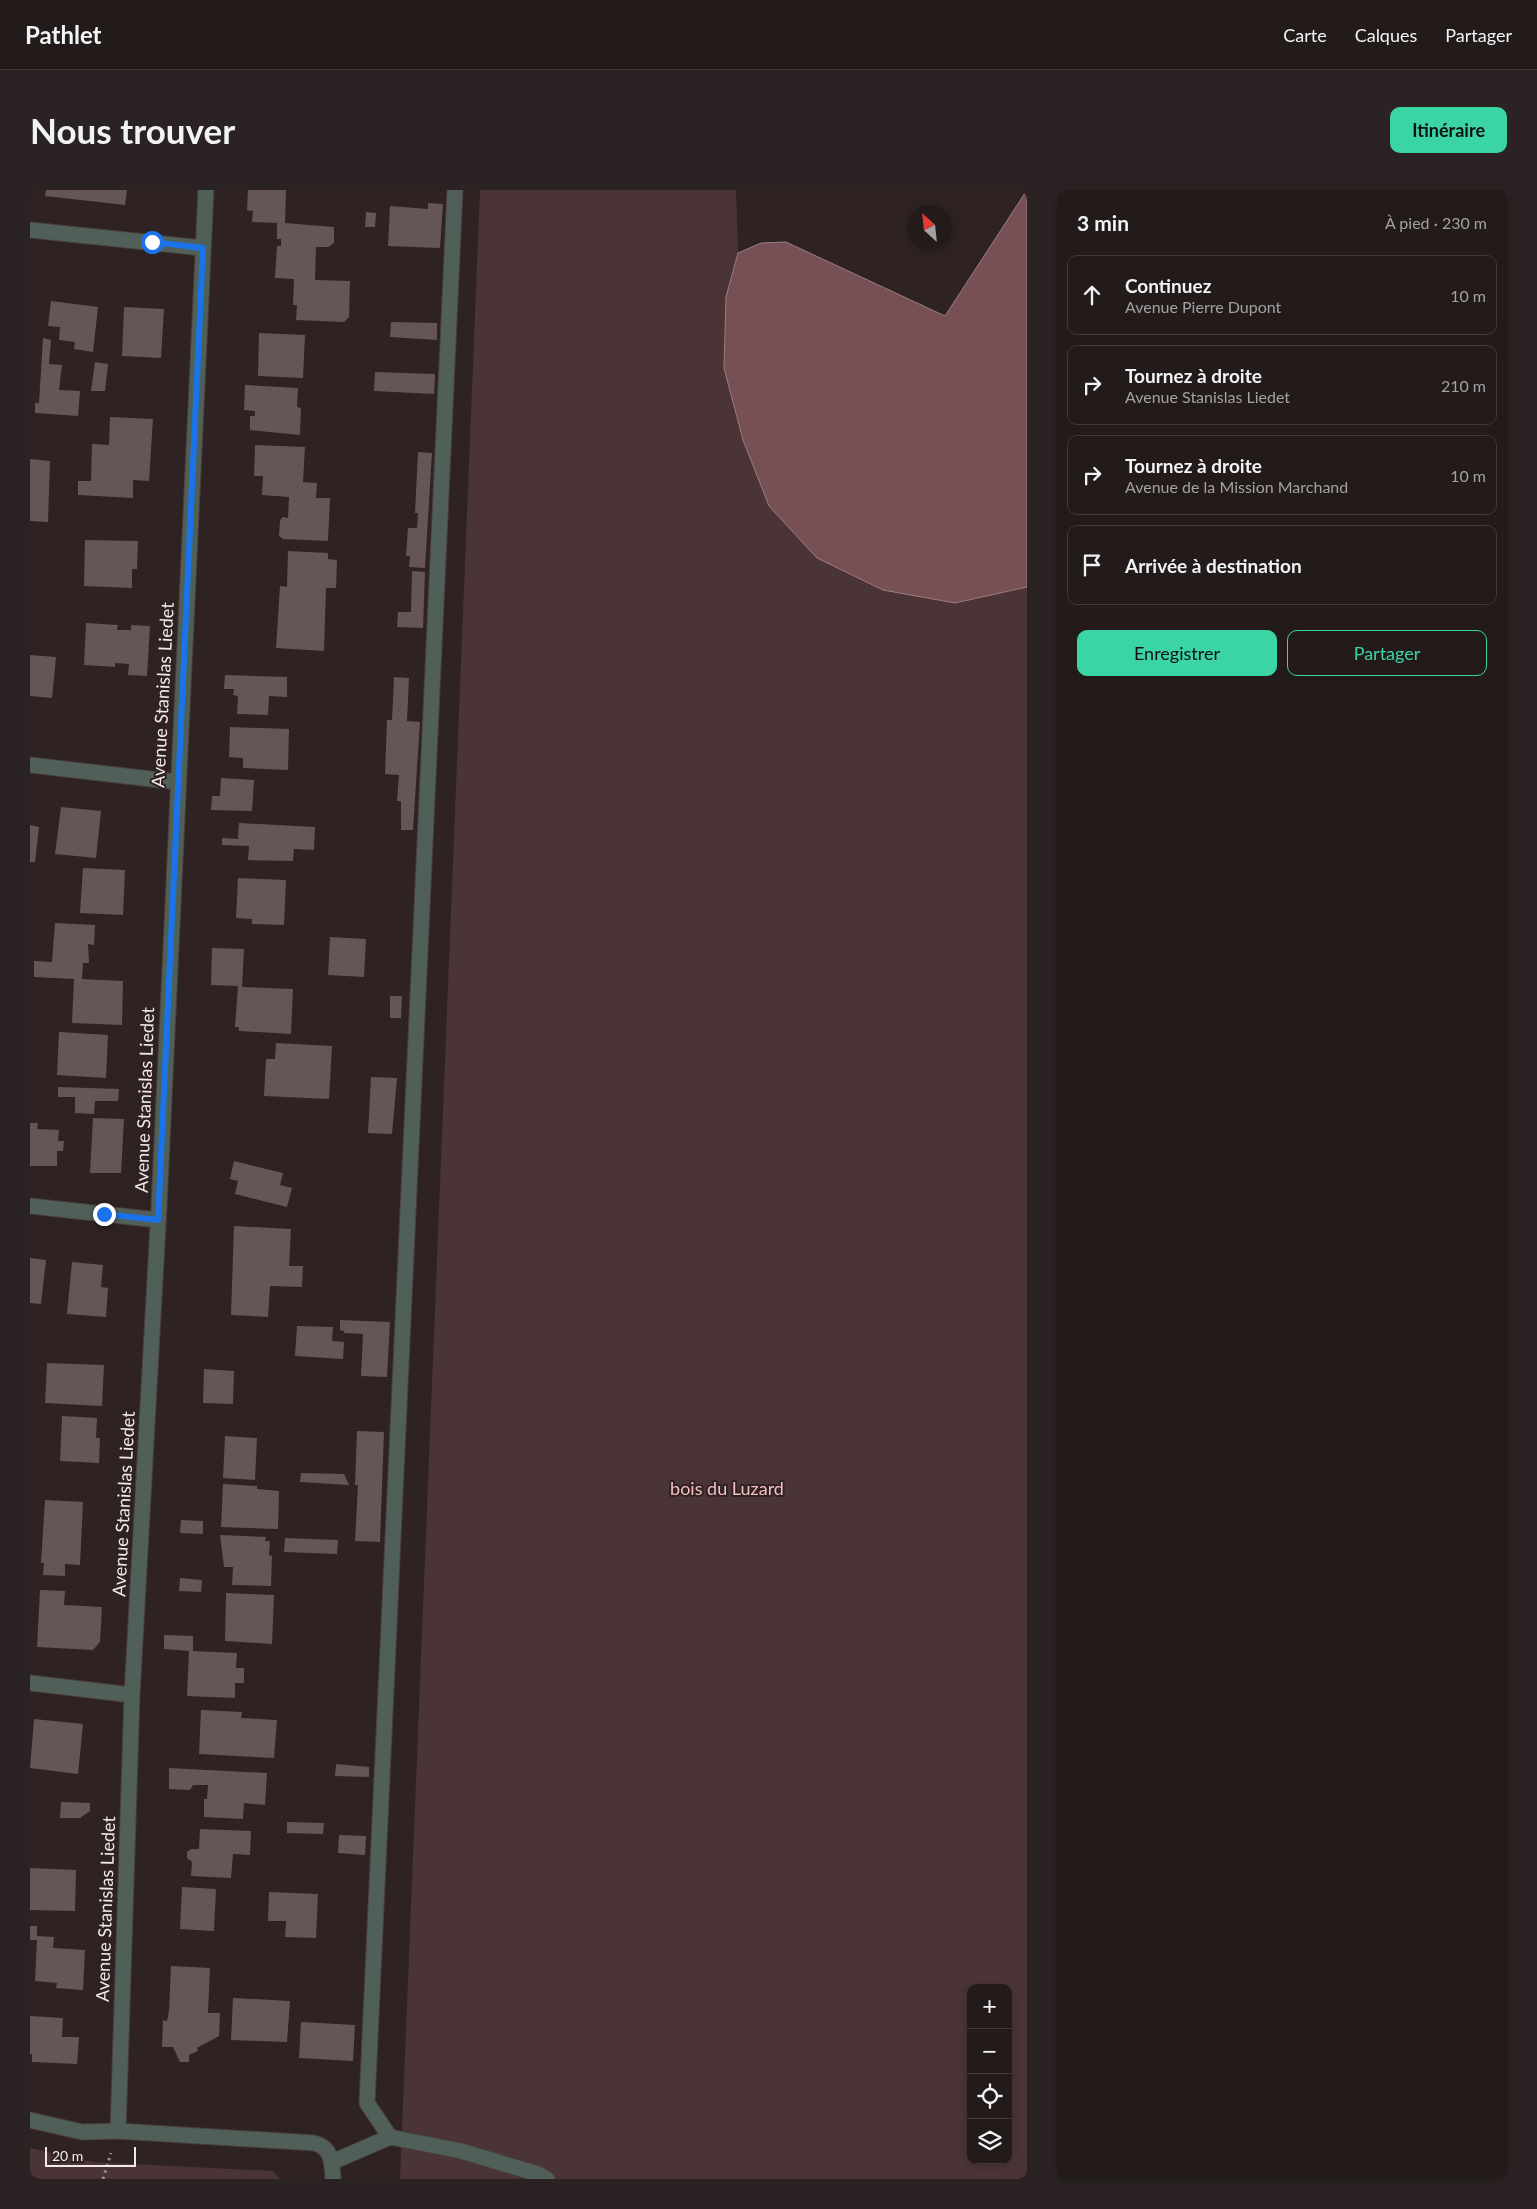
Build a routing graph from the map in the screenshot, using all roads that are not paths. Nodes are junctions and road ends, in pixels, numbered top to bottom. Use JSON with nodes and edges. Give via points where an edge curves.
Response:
{"nodes":[{"id":1,"x":206,"y":190,"type":"edge"},
{"id":2,"x":455,"y":190,"type":"edge"},
{"id":3,"x":30,"y":230,"type":"edge"},
{"id":4,"x":203,"y":248,"type":"junction"},
{"id":5,"x":30,"y":765,"type":"edge"},
{"id":6,"x":177,"y":782,"type":"junction"},
{"id":7,"x":30,"y":1206,"type":"edge"},
{"id":8,"x":158,"y":1220,"type":"junction"},
{"id":9,"x":30,"y":1683,"type":"edge"},
{"id":10,"x":132,"y":1694,"type":"junction"},
{"id":11,"x":30,"y":2120,"type":"edge"},
{"id":12,"x":118,"y":2131,"type":"junction"},
{"id":13,"x":390,"y":2137,"type":"junction"},
{"id":14,"x":332,"y":2162,"type":"junction"},
{"id":15,"x":333,"y":2179,"type":"edge"},
{"id":16,"x":547,"y":2179,"type":"edge"}],
"edges":[{"from":1,"to":4,"type":"street","name":"Avenue Stanislas Liedet"},
{"from":2,"to":13,"type":"street","via":[[368,2103]]},
{"from":3,"to":4,"type":"street"},
{"from":4,"to":6,"type":"street","name":"Avenue Stanislas Liedet"},
{"from":5,"to":6,"type":"street"},
{"from":6,"to":8,"type":"street","name":"Avenue Stanislas Liedet"},
{"from":7,"to":8,"type":"street"},
{"from":8,"to":10,"type":"street","name":"Avenue Stanislas Liedet"},
{"from":9,"to":10,"type":"street"},
{"from":10,"to":12,"type":"street","name":"Avenue Stanislas Liedet"},
{"from":11,"to":12,"type":"street","via":[[82,2132]]},
{"from":12,"to":14,"type":"street","via":[[314,2143],[326,2149]]},
{"from":13,"to":14,"type":"street"},
{"from":13,"to":16,"type":"street","via":[[461,2151]]},
{"from":14,"to":15,"type":"street"}]}
